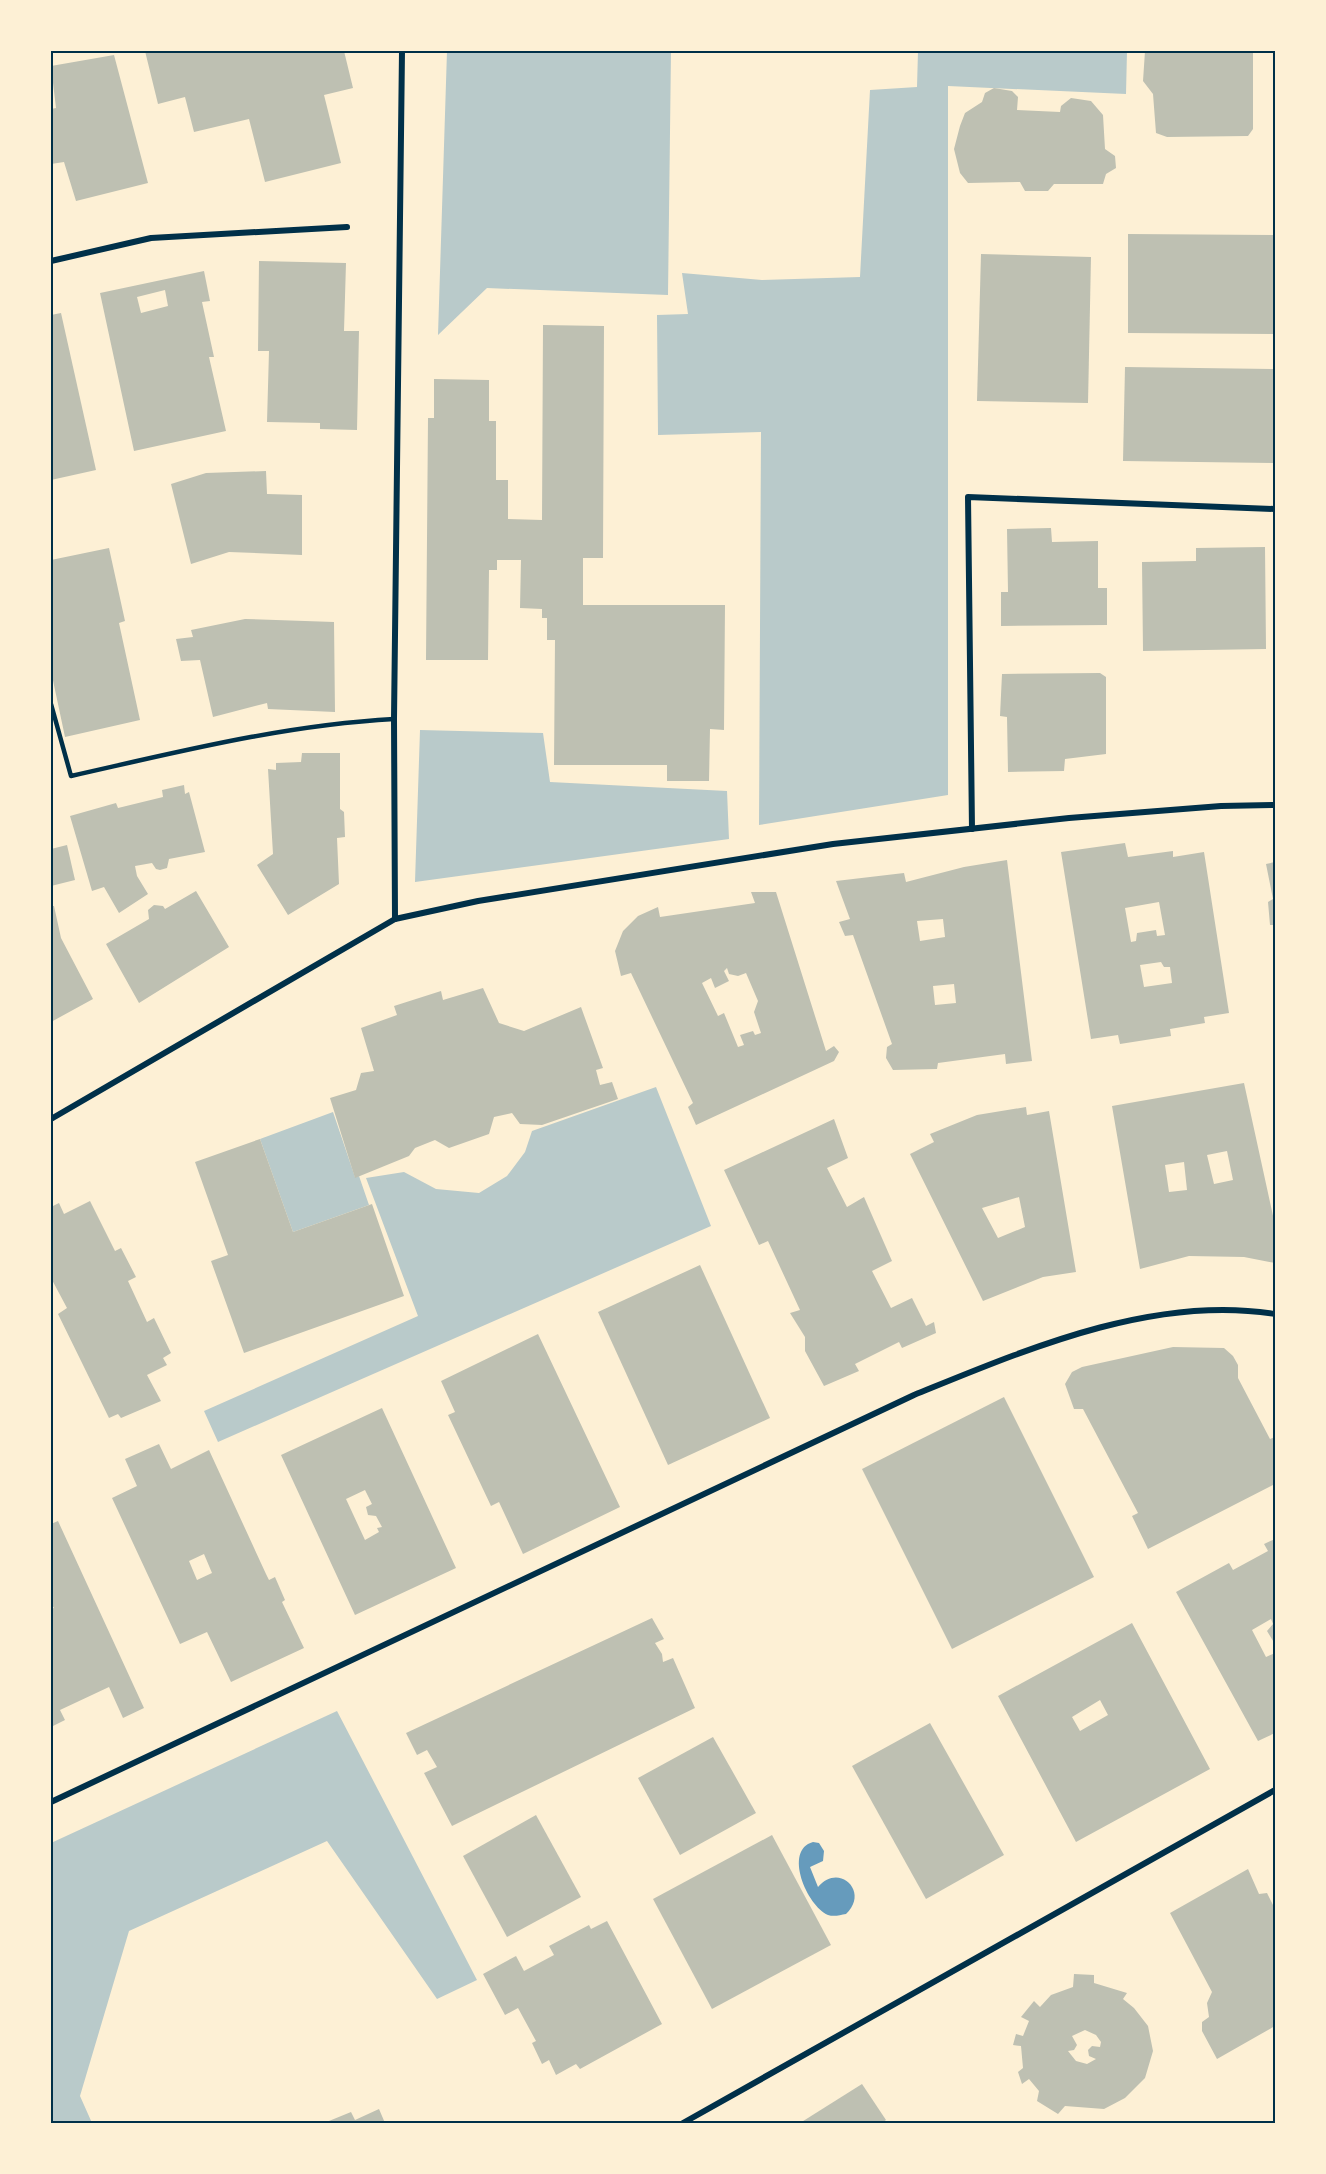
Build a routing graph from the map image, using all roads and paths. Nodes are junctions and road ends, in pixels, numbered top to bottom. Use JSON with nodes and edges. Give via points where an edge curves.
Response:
{"nodes":[{"id":1,"x":402,"y":51,"type":"edge"},
{"id":2,"x":347,"y":227,"type":"dead end"},
{"id":3,"x":51,"y":261,"type":"edge"},
{"id":4,"x":1275,"y":509,"type":"edge"},
{"id":5,"x":51,"y":704,"type":"edge"},
{"id":6,"x":394,"y":719,"type":"junction"},
{"id":7,"x":1275,"y":805,"type":"edge"},
{"id":8,"x":972,"y":829,"type":"junction"},
{"id":9,"x":395,"y":919,"type":"junction"},
{"id":10,"x":51,"y":1119,"type":"edge"},
{"id":11,"x":1275,"y":1314,"type":"edge"},
{"id":12,"x":1275,"y":1790,"type":"edge"},
{"id":13,"x":51,"y":1802,"type":"edge"},
{"id":14,"x":683,"y":2123,"type":"edge"}],
"edges":[{"from":1,"to":6,"type":"street"},
{"from":2,"to":3,"type":"street","via":[[151,238]]},
{"from":4,"to":8,"type":"street","via":[[968,497]]},
{"from":5,"to":6,"type":"lane","via":[[71,776],[223,741],[348,721]]},
{"from":6,"to":9,"type":"street"},
{"from":7,"to":8,"type":"street","via":[[1221,806]]},
{"from":8,"to":9,"type":"street","via":[[787,852],[478,901]]},
{"from":9,"to":10,"type":"street"},
{"from":11,"to":13,"type":"street","via":[[1221,1312],[1137,1319],[1092,1328],[990,1364],[903,1400]]},
{"from":12,"to":14,"type":"street"}]}
